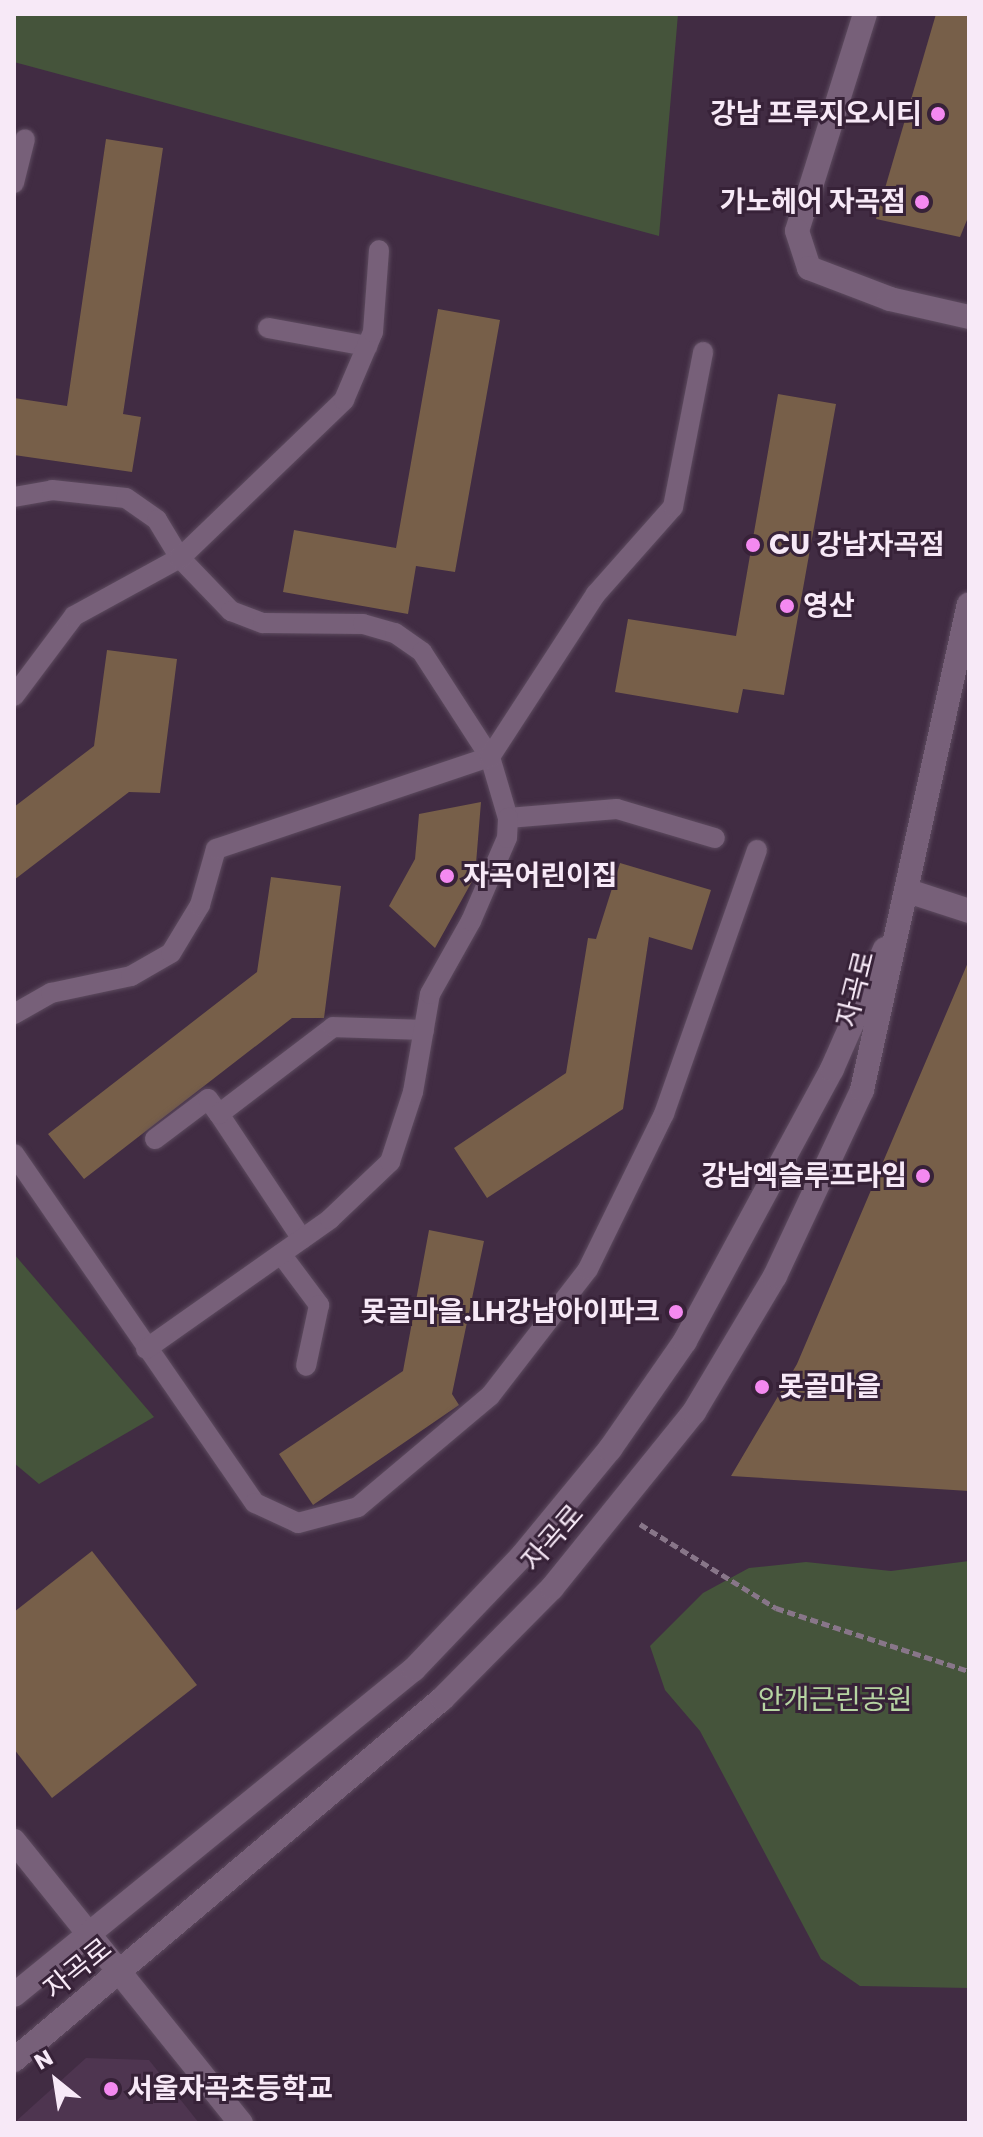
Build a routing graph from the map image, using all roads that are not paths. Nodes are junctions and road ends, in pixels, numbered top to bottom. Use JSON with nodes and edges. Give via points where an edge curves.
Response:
{"nodes":[{"id":1,"x":865,"y":14,"type":"edge"},
{"id":2,"x":25,"y":139,"type":"dead end"},
{"id":3,"x":14,"y":183,"type":"edge"},
{"id":4,"x":379,"y":250,"type":"dead end"},
{"id":5,"x":969,"y":317,"type":"edge"},
{"id":6,"x":268,"y":328,"type":"dead end"},
{"id":7,"x":367,"y":346,"type":"junction"},
{"id":8,"x":703,"y":352,"type":"dead end"},
{"id":9,"x":14,"y":497,"type":"edge"},
{"id":10,"x":180,"y":558,"type":"junction"},
{"id":11,"x":969,"y":605,"type":"edge"},
{"id":12,"x":14,"y":696,"type":"edge"},
{"id":13,"x":490,"y":757,"type":"junction"},
{"id":14,"x":508,"y":818,"type":"junction"},
{"id":15,"x":715,"y":838,"type":"dead end"},
{"id":16,"x":757,"y":850,"type":"dead end"},
{"id":17,"x":911,"y":892,"type":"junction"},
{"id":18,"x":969,"y":911,"type":"edge"},
{"id":19,"x":14,"y":1014,"type":"edge"},
{"id":20,"x":424,"y":1030,"type":"junction"},
{"id":21,"x":219,"y":1114,"type":"junction"},
{"id":22,"x":155,"y":1139,"type":"dead end"},
{"id":23,"x":14,"y":1154,"type":"edge"},
{"id":24,"x":302,"y":1239,"type":"junction"},
{"id":25,"x":281,"y":1254,"type":"junction"},
{"id":26,"x":146,"y":1349,"type":"junction"},
{"id":27,"x":306,"y":1366,"type":"dead end"},
{"id":28,"x":14,"y":1841,"type":"edge"},
{"id":29,"x":89,"y":1935,"type":"junction"},
{"id":30,"x":121,"y":1974,"type":"junction"},
{"id":31,"x":14,"y":1995,"type":"edge"},
{"id":32,"x":14,"y":2060,"type":"edge"},
{"id":33,"x":241,"y":2123,"type":"edge"}],
"edges":[{"from":1,"to":5,"type":"main road","via":[[797,231],[809,268],[890,299]]},
{"from":2,"to":3,"type":"lane"},
{"from":4,"to":7,"type":"lane"},
{"from":6,"to":7,"type":"lane"},
{"from":7,"to":10,"type":"lane","via":[[344,400]]},
{"from":8,"to":13,"type":"lane","via":[[673,507],[596,594]]},
{"from":9,"to":10,"type":"lane","via":[[52,490],[126,498],[157,520]]},
{"from":10,"to":12,"type":"lane","via":[[74,616]]},
{"from":10,"to":13,"type":"lane","via":[[231,611],[263,623],[337,622],[395,633],[422,652]]},
{"from":11,"to":17,"type":"main road","name":"자곡로"},
{"from":13,"to":14,"type":"lane"},
{"from":13,"to":19,"type":"lane","via":[[216,849],[200,905],[171,953],[131,976],[51,993]]},
{"from":14,"to":15,"type":"lane","via":[[617,809]]},
{"from":14,"to":20,"type":"lane","via":[[507,838],[471,921],[430,994]]},
{"from":16,"to":26,"type":"lane","via":[[664,1114],[588,1269],[490,1396],[358,1507],[298,1523],[255,1503]]},
{"from":17,"to":18,"type":"main road"},
{"from":17,"to":29,"type":"main road","name":"자곡로","via":[[817,1096],[685,1341],[610,1449],[521,1557],[414,1669]]},
{"from":17,"to":30,"type":"main road","name":"자곡로","via":[[862,1090],[782,1262],[694,1412],[552,1588],[442,1699]]},
{"from":20,"to":21,"type":"lane","via":[[333,1027]]},
{"from":20,"to":24,"type":"lane","via":[[390,1162]]},
{"from":21,"to":22,"type":"lane","via":[[208,1099]]},
{"from":21,"to":24,"type":"lane"},
{"from":23,"to":26,"type":"lane"},
{"from":24,"to":25,"type":"lane"},
{"from":25,"to":26,"type":"lane"},
{"from":25,"to":27,"type":"lane","via":[[319,1305]]},
{"from":28,"to":29,"type":"main road"},
{"from":29,"to":30,"type":"main road"},
{"from":29,"to":31,"type":"main road","name":"자곡로"},
{"from":30,"to":32,"type":"main road","name":"자곡로"},
{"from":30,"to":33,"type":"main road"}]}
